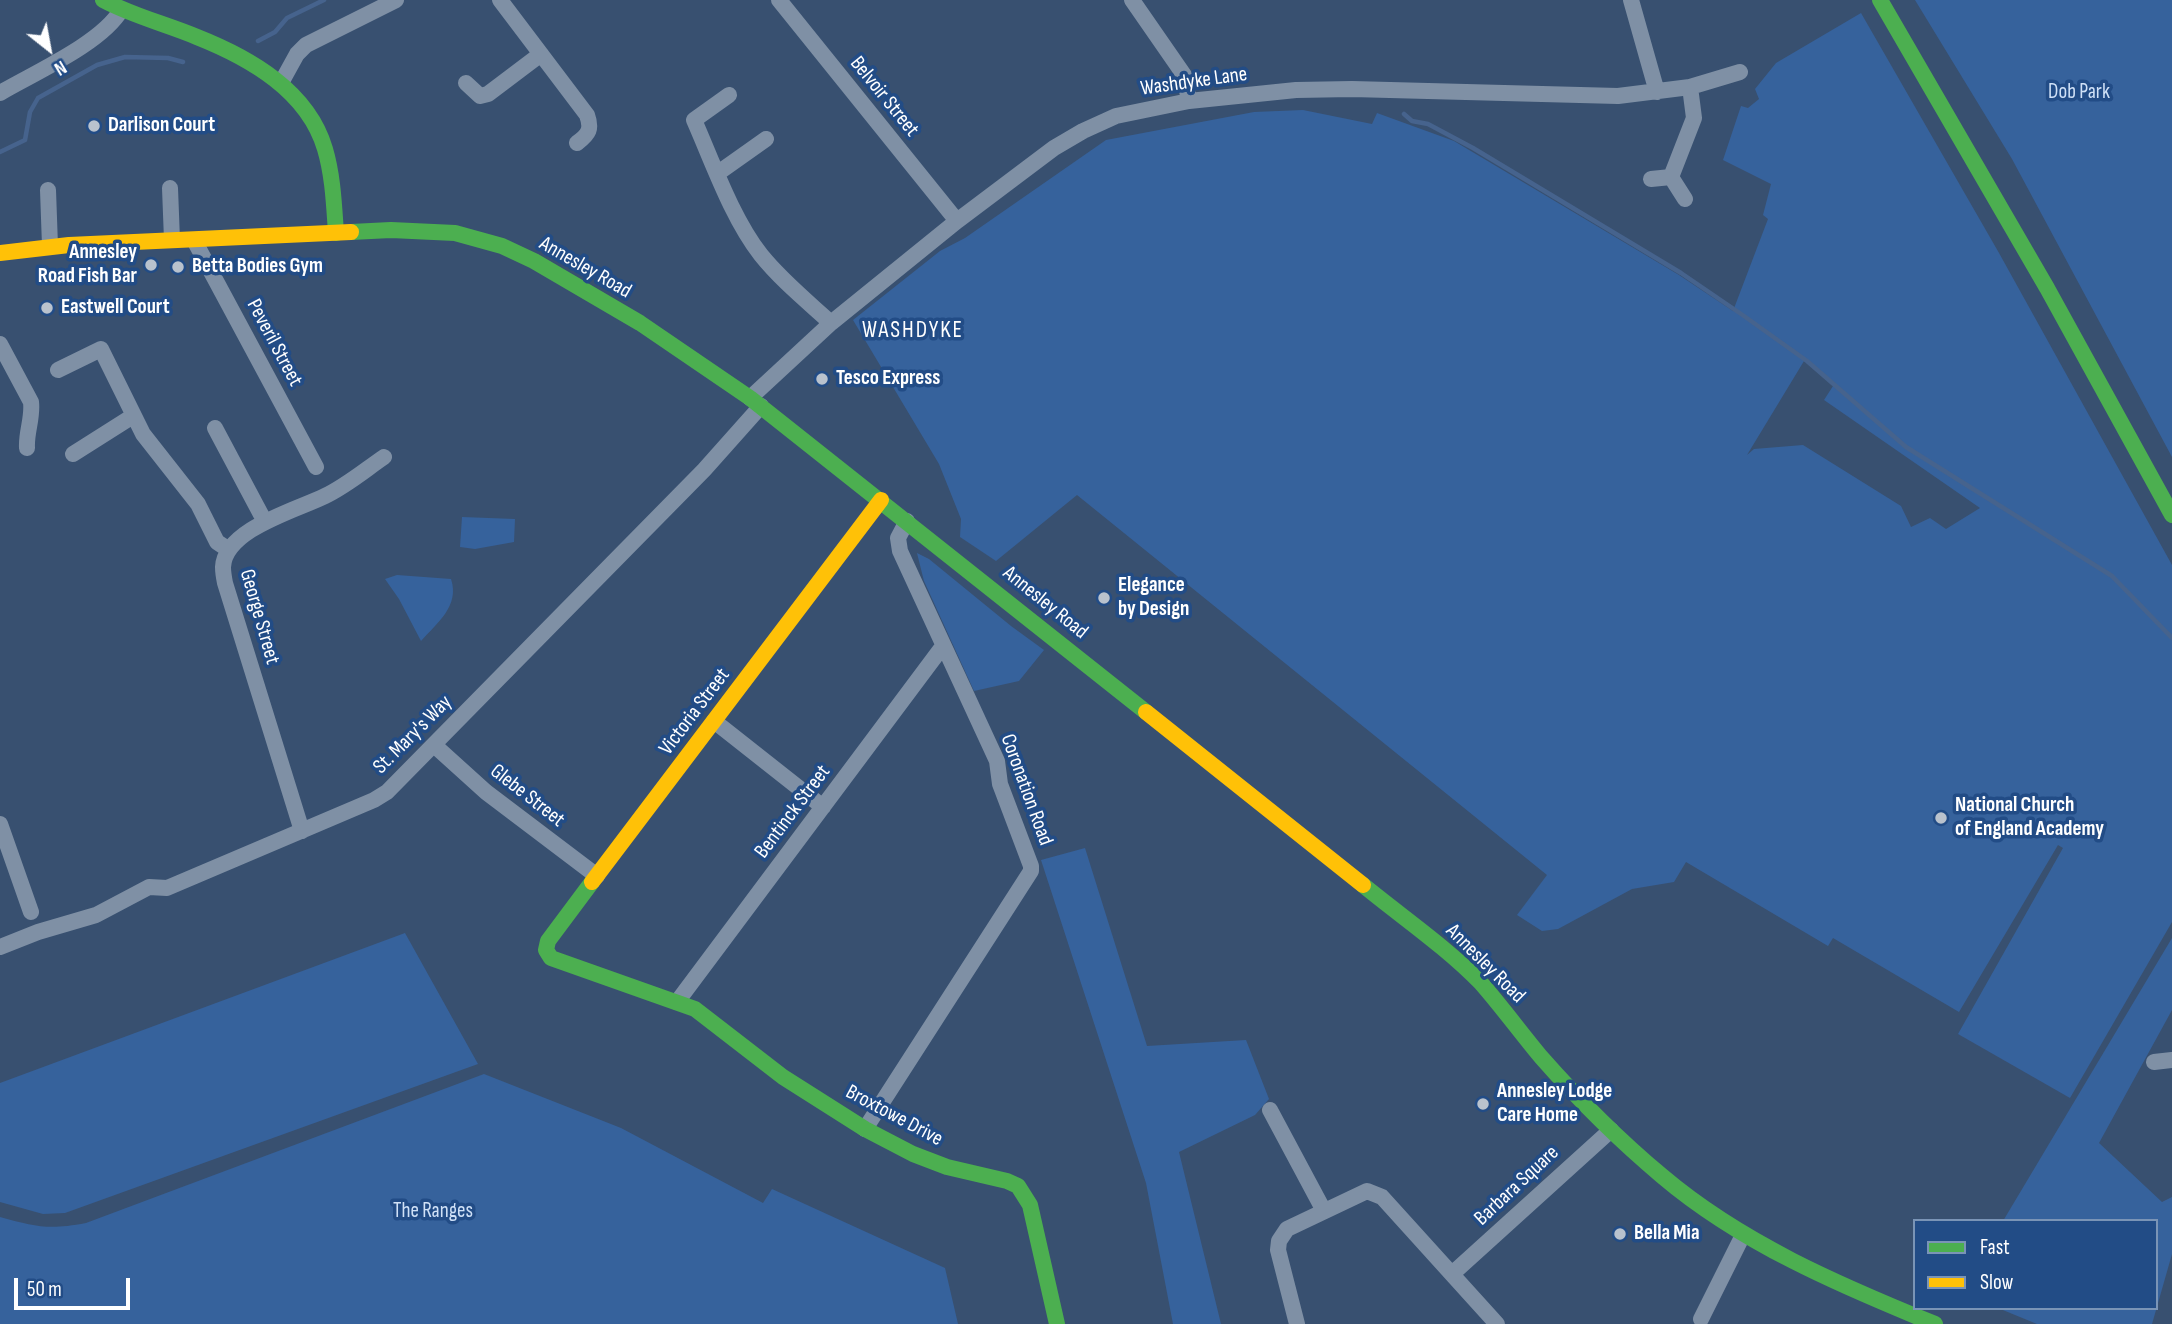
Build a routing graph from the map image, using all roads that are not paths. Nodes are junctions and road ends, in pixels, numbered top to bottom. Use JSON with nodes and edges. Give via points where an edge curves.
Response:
{"nodes":[{"id":1,"x":103,"y":0,"type":"edge"},
{"id":2,"x":396,"y":0,"type":"edge"},
{"id":3,"x":499,"y":0,"type":"edge"},
{"id":4,"x":779,"y":0,"type":"edge"},
{"id":5,"x":1132,"y":0,"type":"edge"},
{"id":6,"x":1631,"y":0,"type":"edge"},
{"id":7,"x":1880,"y":0,"type":"edge"},
{"id":8,"x":121,"y":10,"type":"junction"},
{"id":9,"x":541,"y":54,"type":"junction"},
{"id":10,"x":1740,"y":72,"type":"dead end"},
{"id":11,"x":281,"y":83,"type":"junction"},
{"id":12,"x":466,"y":83,"type":"dead end"},
{"id":13,"x":1690,"y":87,"type":"junction"},
{"id":14,"x":1657,"y":92,"type":"junction"},
{"id":15,"x":0,"y":93,"type":"edge"},
{"id":16,"x":729,"y":95,"type":"dead end"},
{"id":17,"x":1189,"y":101,"type":"junction"},
{"id":18,"x":766,"y":139,"type":"dead end"},
{"id":19,"x":577,"y":143,"type":"dead end"},
{"id":20,"x":718,"y":173,"type":"junction"},
{"id":21,"x":1671,"y":177,"type":"junction"},
{"id":22,"x":1651,"y":178,"type":"dead end"},
{"id":23,"x":170,"y":188,"type":"dead end"},
{"id":24,"x":48,"y":190,"type":"dead end"},
{"id":25,"x":1685,"y":199,"type":"dead end"},
{"id":26,"x":957,"y":221,"type":"junction"},
{"id":27,"x":336,"y":233,"type":"junction"},
{"id":28,"x":172,"y":240,"type":"junction"},
{"id":29,"x":194,"y":240,"type":"junction"},
{"id":30,"x":50,"y":246,"type":"junction"},
{"id":31,"x":0,"y":253,"type":"edge"},
{"id":32,"x":831,"y":323,"type":"junction"},
{"id":33,"x":0,"y":344,"type":"edge"},
{"id":34,"x":58,"y":370,"type":"dead end"},
{"id":35,"x":755,"y":402,"type":"junction"},
{"id":36,"x":133,"y":416,"type":"junction"},
{"id":37,"x":215,"y":428,"type":"dead end"},
{"id":38,"x":27,"y":448,"type":"dead end"},
{"id":39,"x":73,"y":454,"type":"dead end"},
{"id":40,"x":384,"y":457,"type":"dead end"},
{"id":41,"x":316,"y":467,"type":"dead end"},
{"id":42,"x":881,"y":500,"type":"junction"},
{"id":43,"x":2172,"y":515,"type":"edge"},
{"id":44,"x":906,"y":521,"type":"junction"},
{"id":45,"x":265,"y":522,"type":"junction"},
{"id":46,"x":229,"y":550,"type":"junction"},
{"id":47,"x":943,"y":646,"type":"junction"},
{"id":48,"x":714,"y":722,"type":"junction"},
{"id":49,"x":433,"y":745,"type":"junction"},
{"id":50,"x":823,"y":807,"type":"junction"},
{"id":51,"x":0,"y":824,"type":"edge"},
{"id":52,"x":302,"y":831,"type":"junction"},
{"id":53,"x":597,"y":876,"type":"junction"},
{"id":54,"x":31,"y":912,"type":"dead end"},
{"id":55,"x":0,"y":947,"type":"edge"},
{"id":56,"x":546,"y":950,"type":"joint"},
{"id":57,"x":677,"y":1002,"type":"junction"},
{"id":58,"x":2172,"y":1060,"type":"edge"},
{"id":59,"x":2154,"y":1062,"type":"dead end"},
{"id":60,"x":1270,"y":1110,"type":"dead end"},
{"id":61,"x":866,"y":1129,"type":"junction"},
{"id":62,"x":1611,"y":1129,"type":"junction"},
{"id":63,"x":1324,"y":1211,"type":"junction"},
{"id":64,"x":1743,"y":1235,"type":"junction"},
{"id":65,"x":1452,"y":1274,"type":"junction"},
{"id":66,"x":1701,"y":1319,"type":"dead end"},
{"id":67,"x":1057,"y":1324,"type":"edge"},
{"id":68,"x":1297,"y":1324,"type":"edge"},
{"id":69,"x":1497,"y":1324,"type":"edge"},
{"id":70,"x":1936,"y":1324,"type":"edge"}],
"edges":[{"from":1,"to":8,"type":"street"},
{"from":2,"to":11,"type":"street","via":[[306,45]]},
{"from":3,"to":9,"type":"street"},
{"from":4,"to":26,"type":"street","name":"Belvoir Street"},
{"from":5,"to":17,"type":"street","via":[[1184,75]]},
{"from":6,"to":14,"type":"street"},
{"from":7,"to":43,"type":"street"},
{"from":8,"to":11,"type":"street","via":[[197,36]]},
{"from":8,"to":15,"type":"street","via":[[94,39]]},
{"from":9,"to":12,"type":"street","via":[[488,94],[480,96]]},
{"from":9,"to":19,"type":"street","via":[[587,115],[588,134]]},
{"from":10,"to":13,"type":"street","name":"Washdyke Lane"},
{"from":11,"to":27,"type":"street","via":[[302,103],[320,137],[331,175]]},
{"from":13,"to":14,"type":"street","name":"Washdyke Lane"},
{"from":13,"to":21,"type":"street","via":[[1694,118]]},
{"from":14,"to":17,"type":"street","name":"Washdyke Lane","via":[[1603,97],[1310,90]]},
{"from":16,"to":20,"type":"street","via":[[694,120]]},
{"from":17,"to":26,"type":"street","name":"Washdyke Lane","via":[[1116,116],[1083,131]]},
{"from":18,"to":20,"type":"street"},
{"from":20,"to":32,"type":"street","via":[[759,253]]},
{"from":21,"to":22,"type":"street"},
{"from":21,"to":25,"type":"street"},
{"from":23,"to":28,"type":"street"},
{"from":24,"to":30,"type":"street"},
{"from":26,"to":32,"type":"street","name":"Washdyke Lane"},
{"from":27,"to":29,"type":"street","name":"Annesley Road"},
{"from":27,"to":35,"type":"street","name":"Annesley Road","via":[[427,231],[502,246],[640,323]]},
{"from":28,"to":29,"type":"street","name":"Annesley Road"},
{"from":28,"to":30,"type":"street","name":"Annesley Road"},
{"from":29,"to":41,"type":"street","name":"Peveril Street"},
{"from":30,"to":31,"type":"street","name":"Annesley Road"},
{"from":32,"to":35,"type":"street","name":"Washdyke Lane"},
{"from":33,"to":38,"type":"street","via":[[31,402]]},
{"from":34,"to":36,"type":"street","via":[[101,349]]},
{"from":35,"to":42,"type":"street","name":"Annesley Road"},
{"from":35,"to":49,"type":"street","name":"St. Mary's Way","via":[[704,470]]},
{"from":36,"to":39,"type":"street"},
{"from":36,"to":46,"type":"street","via":[[198,504],[217,541]]},
{"from":37,"to":45,"type":"street"},
{"from":40,"to":45,"type":"street","name":"George Street","via":[[335,491]]},
{"from":42,"to":44,"type":"street","name":"Annesley Road"},
{"from":42,"to":48,"type":"street","name":"Victoria Street"},
{"from":44,"to":47,"type":"street","name":"Coronation Road","via":[[898,538],[900,551]]},
{"from":44,"to":62,"type":"street","name":"Annesley Road","via":[[1439,946],[1481,984],[1539,1054]]},
{"from":45,"to":46,"type":"street","name":"George Street"},
{"from":46,"to":52,"type":"street","name":"George Street","via":[[223,566],[225,583]]},
{"from":47,"to":50,"type":"street","name":"Bentinck Street"},
{"from":47,"to":61,"type":"street","name":"Coronation Road","via":[[997,761],[1000,784],[1031,872]]},
{"from":48,"to":50,"type":"street"},
{"from":48,"to":53,"type":"street","name":"Victoria Street"},
{"from":49,"to":52,"type":"street","name":"St. Mary's Way","via":[[387,792]]},
{"from":49,"to":53,"type":"street","name":"Glebe Street","via":[[486,792]]},
{"from":50,"to":57,"type":"street","name":"Bentinck Street"},
{"from":51,"to":54,"type":"street"},
{"from":52,"to":55,"type":"street","name":"St. Mary's Way","via":[[164,889],[149,887],[96,915]]},
{"from":53,"to":56,"type":"street","name":"Victoria Street"},
{"from":56,"to":57,"type":"street","name":"Broxtowe Drive","via":[[551,958]]},
{"from":57,"to":61,"type":"street","name":"Broxtowe Drive","via":[[695,1009],[783,1077]]},
{"from":58,"to":59,"type":"street"},
{"from":60,"to":63,"type":"street"},
{"from":61,"to":67,"type":"street","name":"Broxtowe Drive","via":[[947,1167],[1018,1186],[1030,1205]]},
{"from":62,"to":64,"type":"street","name":"Annesley Road","via":[[1678,1191]]},
{"from":62,"to":65,"type":"street","name":"Barbara Square"},
{"from":63,"to":65,"type":"street","via":[[1360,1193],[1377,1194]]},
{"from":63,"to":68,"type":"street","via":[[1287,1229],[1279,1241]]},
{"from":64,"to":66,"type":"street"},
{"from":64,"to":70,"type":"street","name":"Annesley Road","via":[[1872,1299]]},
{"from":65,"to":69,"type":"street"}]}
